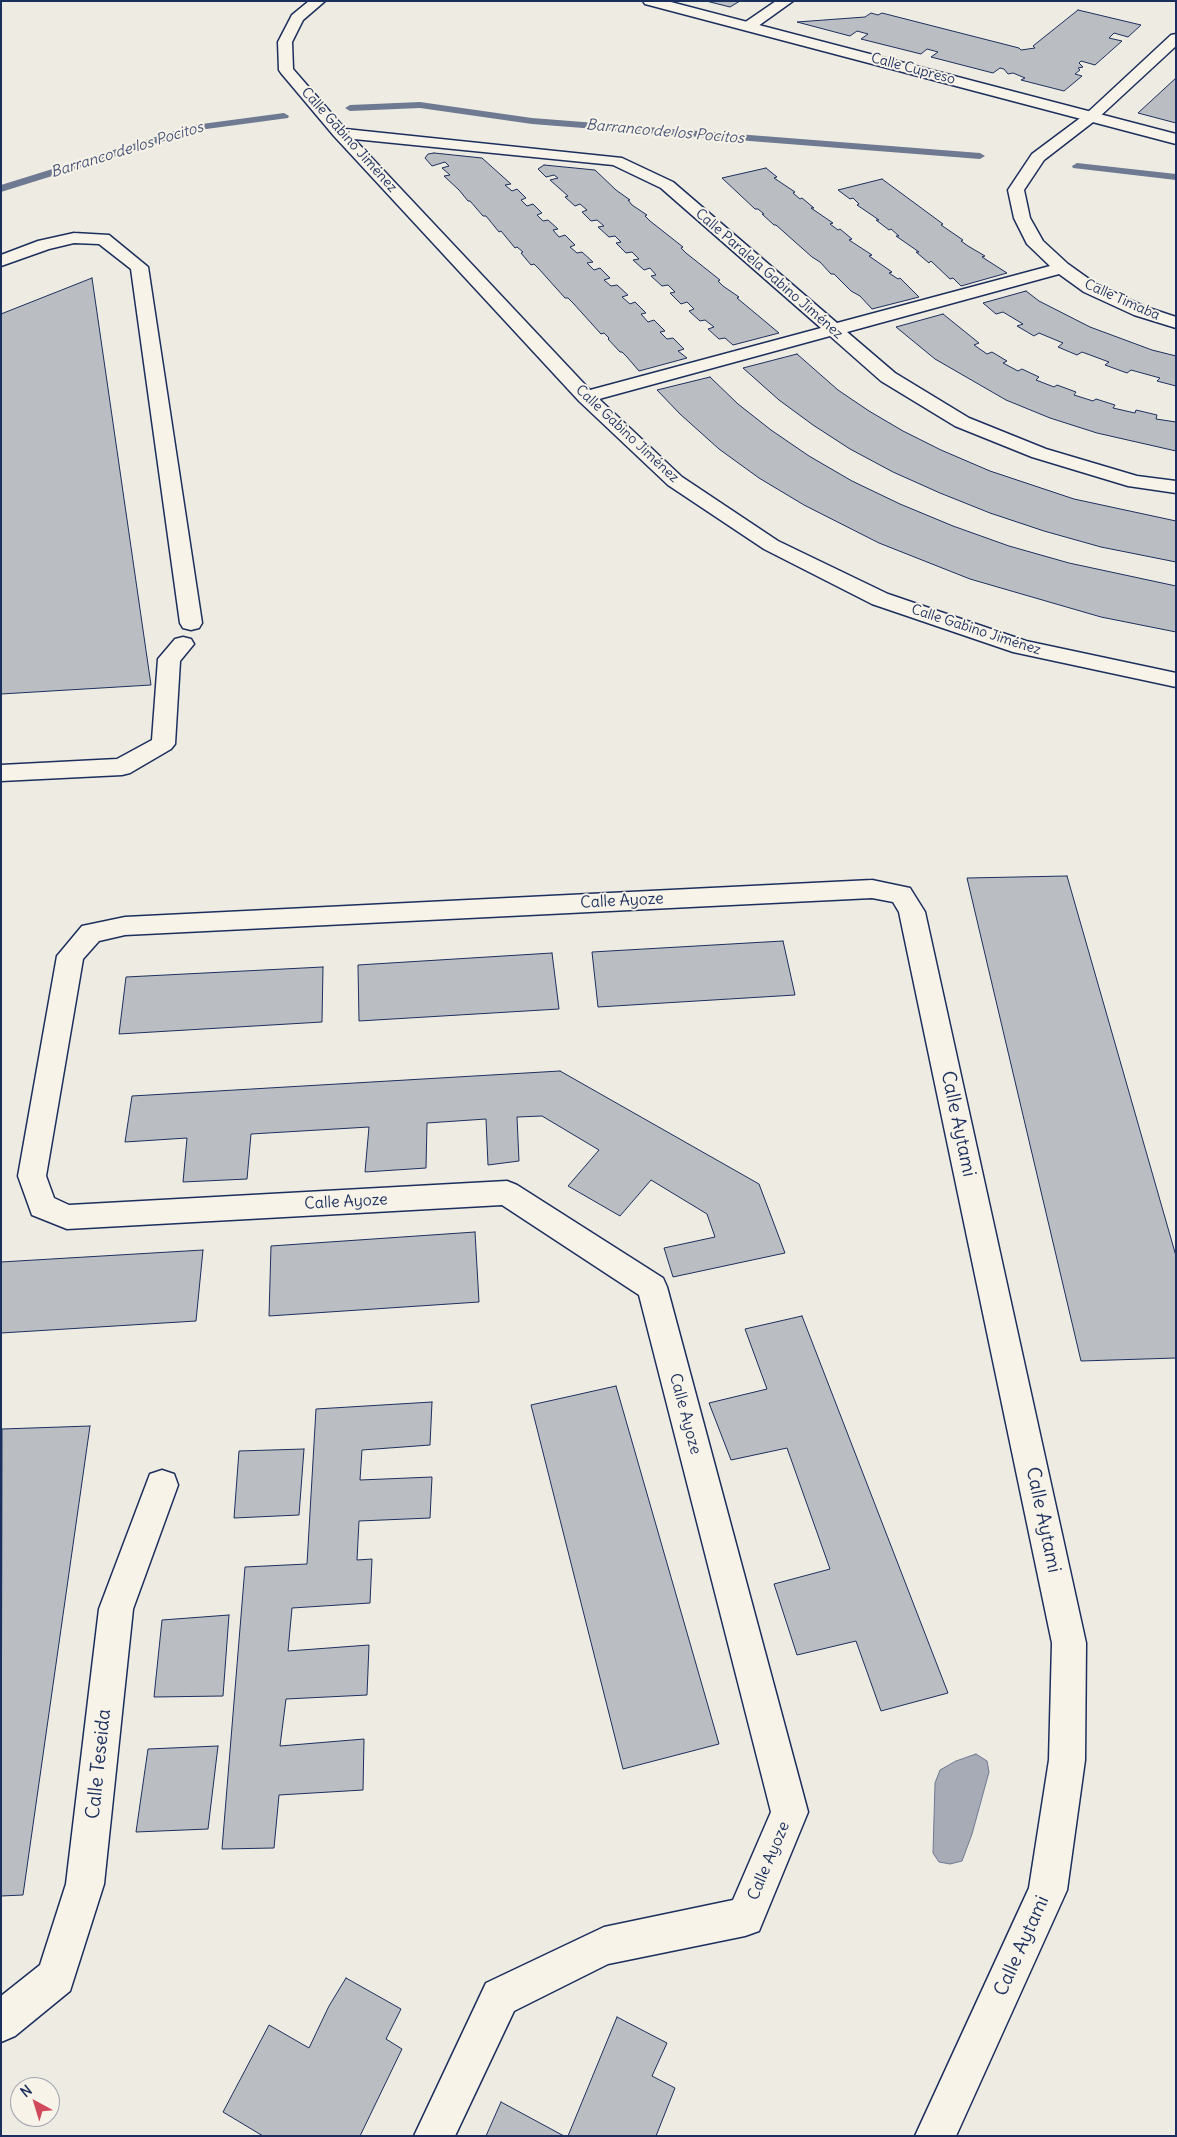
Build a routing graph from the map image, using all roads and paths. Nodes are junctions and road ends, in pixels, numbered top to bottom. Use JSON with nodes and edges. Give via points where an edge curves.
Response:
{"nodes":[{"id":1,"x":318,"y":1,"type":"edge"},
{"id":2,"x":650,"y":1,"type":"edge"},
{"id":3,"x":786,"y":1,"type":"edge"},
{"id":4,"x":749,"y":26,"type":"junction"},
{"id":5,"x":1176,"y":38,"type":"edge"},
{"id":6,"x":1092,"y":116,"type":"junction"},
{"id":7,"x":340,"y":133,"type":"junction"},
{"id":8,"x":1176,"y":139,"type":"edge"},
{"id":9,"x":1,"y":262,"type":"edge"},
{"id":10,"x":1062,"y":268,"type":"junction"},
{"id":11,"x":1176,"y":323,"type":"edge"},
{"id":12,"x":835,"y":331,"type":"junction"},
{"id":13,"x":586,"y":397,"type":"junction"},
{"id":14,"x":1176,"y":487,"type":"edge"},
{"id":15,"x":1176,"y":680,"type":"edge"},
{"id":16,"x":1,"y":773,"type":"edge"},
{"id":17,"x":901,"y":894,"type":"joint"},
{"id":18,"x":162,"y":1485,"type":"dead end"},
{"id":19,"x":1,"y":2022,"type":"edge"},
{"id":20,"x":434,"y":2136,"type":"edge"},
{"id":21,"x":936,"y":2136,"type":"edge"}],
"edges":[{"from":1,"to":7,"type":"street","name":"Calle Gabino Jiménez","via":[[297,18],[285,42],[286,70]]},
{"from":2,"to":4,"type":"street","name":"Calle Cupreso"},
{"from":3,"to":4,"type":"street"},
{"from":4,"to":6,"type":"street","name":"Calle Cupreso"},
{"from":5,"to":6,"type":"street","name":"Calle Timaba"},
{"from":6,"to":8,"type":"street","name":"Calle Cupreso"},
{"from":6,"to":10,"type":"street","name":"Calle Timaba","via":[[1038,157],[1016,190],[1022,218],[1036,244]]},
{"from":7,"to":12,"type":"street","name":"Calle Paralela Gabino Jiménez","via":[[616,161],[667,185]]},
{"from":7,"to":13,"type":"street","name":"Calle Gabino Jiménez"},
{"from":9,"to":16,"type":"street","via":[[44,245],[74,238],[103,239],[139,267],[187,633],[170,658],[163,744],[122,767]]},
{"from":10,"to":11,"type":"street","name":"Calle Timaba","via":[[1090,288]]},
{"from":10,"to":12,"type":"street"},
{"from":12,"to":13,"type":"street"},
{"from":12,"to":14,"type":"street","name":"Calle Paralela Gabino Jiménez","via":[[888,377],[962,422],[1039,453],[1135,482]]},
{"from":13,"to":15,"type":"street","name":"Calle Gabino Jiménez","via":[[675,481],[771,545],[880,599],[1021,647]]},
{"from":17,"to":20,"type":"street","name":"Calle Ayoze","via":[[872,889],[125,926],[92,933],[70,956],[32,1176],[42,1206],[67,1217],[507,1193],[652,1287],[790,1812],[745,1917],[604,1946],[500,1997]]},
{"from":17,"to":21,"type":"street","name":"Calle Aytami","via":[[912,912],[1069,1643],[1067,1760],[1048,1890]]},
{"from":18,"to":19,"type":"street","name":"Calle Teseida","via":[[116,1609],[85,1884],[56,1977]]}]}
